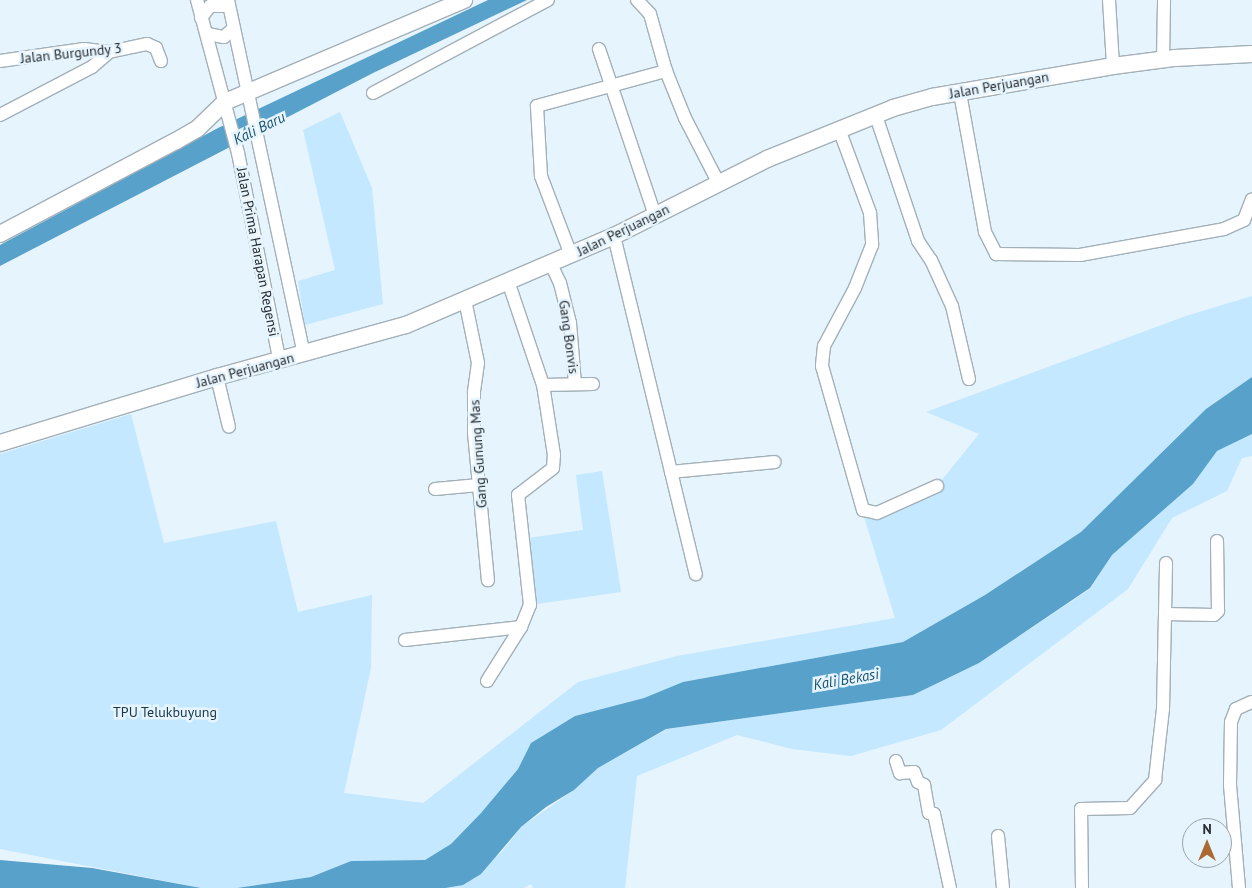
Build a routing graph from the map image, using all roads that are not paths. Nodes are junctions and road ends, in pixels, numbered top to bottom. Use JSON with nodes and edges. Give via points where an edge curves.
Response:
{"nodes":[{"id":1,"x":197,"y":0,"type":"edge"},
{"id":2,"x":464,"y":0,"type":"edge"},
{"id":3,"x":548,"y":0,"type":"edge"},
{"id":4,"x":637,"y":0,"type":"edge"},
{"id":5,"x":1109,"y":0,"type":"edge"},
{"id":6,"x":1164,"y":0,"type":"edge"},
{"id":7,"x":228,"y":3,"type":"edge"},
{"id":8,"x":201,"y":18,"type":"junction"},
{"id":9,"x":234,"y":28,"type":"junction"},
{"id":10,"x":208,"y":34,"type":"junction"},
{"id":11,"x":599,"y":50,"type":"dead end"},
{"id":12,"x":109,"y":52,"type":"junction"},
{"id":13,"x":1252,"y":54,"type":"edge"},
{"id":14,"x":1163,"y":60,"type":"junction"},
{"id":15,"x":0,"y":61,"type":"edge"},
{"id":16,"x":162,"y":61,"type":"dead end"},
{"id":17,"x":1113,"y":66,"type":"junction"},
{"id":18,"x":666,"y":71,"type":"junction"},
{"id":19,"x":610,"y":84,"type":"junction"},
{"id":20,"x":960,"y":92,"type":"junction"},
{"id":21,"x":247,"y":93,"type":"junction"},
{"id":22,"x":373,"y":94,"type":"dead end"},
{"id":23,"x":225,"y":102,"type":"junction"},
{"id":24,"x":0,"y":115,"type":"edge"},
{"id":25,"x":876,"y":116,"type":"junction"},
{"id":26,"x":839,"y":129,"type":"junction"},
{"id":27,"x":719,"y":184,"type":"junction"},
{"id":28,"x":1252,"y":199,"type":"edge"},
{"id":29,"x":655,"y":215,"type":"junction"},
{"id":30,"x":0,"y":234,"type":"edge"},
{"id":31,"x":614,"y":236,"type":"junction"},
{"id":32,"x":571,"y":255,"type":"junction"},
{"id":33,"x":551,"y":264,"type":"junction"},
{"id":34,"x":508,"y":281,"type":"junction"},
{"id":35,"x":465,"y":300,"type":"junction"},
{"id":36,"x":304,"y":354,"type":"junction"},
{"id":37,"x":279,"y":359,"type":"junction"},
{"id":38,"x":217,"y":377,"type":"junction"},
{"id":39,"x":969,"y":379,"type":"dead end"},
{"id":40,"x":575,"y":384,"type":"junction"},
{"id":41,"x":593,"y":384,"type":"dead end"},
{"id":42,"x":543,"y":385,"type":"junction"},
{"id":43,"x":229,"y":427,"type":"dead end"},
{"id":44,"x":0,"y":443,"type":"edge"},
{"id":45,"x":775,"y":462,"type":"dead end"},
{"id":46,"x":671,"y":472,"type":"junction"},
{"id":47,"x":479,"y":485,"type":"junction"},
{"id":48,"x":937,"y":486,"type":"dead end"},
{"id":49,"x":435,"y":489,"type":"dead end"},
{"id":50,"x":1217,"y":540,"type":"dead end"},
{"id":51,"x":1166,"y":563,"type":"dead end"},
{"id":52,"x":696,"y":574,"type":"dead end"},
{"id":53,"x":488,"y":580,"type":"dead end"},
{"id":54,"x":1165,"y":614,"type":"junction"},
{"id":55,"x":521,"y":627,"type":"junction"},
{"id":56,"x":405,"y":640,"type":"dead end"},
{"id":57,"x":487,"y":681,"type":"dead end"},
{"id":58,"x":1252,"y":702,"type":"edge"},
{"id":59,"x":896,"y":762,"type":"dead end"},
{"id":60,"x":998,"y":836,"type":"dead end"},
{"id":61,"x":950,"y":888,"type":"edge"},
{"id":62,"x":1003,"y":888,"type":"edge"},
{"id":63,"x":1082,"y":888,"type":"edge"},
{"id":64,"x":1239,"y":888,"type":"edge"}],
"edges":[{"from":1,"to":8,"type":"street","name":"Jalan Prima Harapan Regensi"},
{"from":2,"to":21,"type":"main road"},
{"from":3,"to":22,"type":"street"},
{"from":4,"to":18,"type":"street","via":[[650,14]]},
{"from":5,"to":17,"type":"street"},
{"from":6,"to":14,"type":"street"},
{"from":7,"to":8,"type":"street","via":[[210,6]]},
{"from":7,"to":9,"type":"street","name":"Jalan Prima Harapan Regensi"},
{"from":8,"to":10,"type":"street","name":"Jalan Prima Harapan Regensi"},
{"from":9,"to":10,"type":"street","via":[[224,37]]},
{"from":9,"to":21,"type":"street","name":"Jalan Prima Harapan Regensi"},
{"from":10,"to":23,"type":"street","name":"Jalan Prima Harapan Regensi"},
{"from":11,"to":19,"type":"street"},
{"from":12,"to":15,"type":"street","name":"Jalan Burgundy 3","via":[[84,50]]},
{"from":12,"to":16,"type":"street","name":"Jalan Burgundy 3","via":[[147,44],[156,48]]},
{"from":12,"to":24,"type":"street","via":[[92,67]]},
{"from":13,"to":14,"type":"main road","name":"Jalan Perjuangan"},
{"from":14,"to":17,"type":"main road","name":"Jalan Perjuangan"},
{"from":17,"to":20,"type":"main road","name":"Jalan Perjuangan"},
{"from":18,"to":19,"type":"street"},
{"from":18,"to":27,"type":"street","via":[[688,126]]},
{"from":19,"to":29,"type":"street"},
{"from":19,"to":32,"type":"street","via":[[540,104],[535,112],[540,176]]},
{"from":20,"to":25,"type":"main road","name":"Jalan Perjuangan","via":[[893,108]]},
{"from":20,"to":28,"type":"street","via":[[985,232],[996,254],[1080,255],[1224,229],[1244,220]]},
{"from":21,"to":23,"type":"main road"},
{"from":21,"to":36,"type":"street","name":"Jalan Prima Harapan Regensi"},
{"from":23,"to":30,"type":"main road","via":[[197,129],[176,142]]},
{"from":23,"to":37,"type":"street","name":"Jalan Prima Harapan Regensi"},
{"from":25,"to":26,"type":"main road","name":"Jalan Perjuangan"},
{"from":25,"to":39,"type":"street","via":[[918,241],[931,260],[957,318]]},
{"from":26,"to":27,"type":"main road","name":"Jalan Perjuangan","via":[[767,159]]},
{"from":26,"to":48,"type":"street","via":[[870,213],[872,245],[856,288],[824,346],[822,366],[863,510],[877,513]]},
{"from":27,"to":29,"type":"main road","name":"Jalan Perjuangan"},
{"from":29,"to":31,"type":"main road","name":"Jalan Perjuangan"},
{"from":31,"to":32,"type":"main road","name":"Jalan Perjuangan"},
{"from":31,"to":46,"type":"street"},
{"from":32,"to":33,"type":"main road","name":"Jalan Perjuangan"},
{"from":33,"to":34,"type":"main road","name":"Jalan Perjuangan"},
{"from":33,"to":40,"type":"street","name":"Gang Bonvis","via":[[560,283],[570,323]]},
{"from":34,"to":35,"type":"main road","name":"Jalan Perjuangan"},
{"from":34,"to":42,"type":"street"},
{"from":35,"to":36,"type":"main road","name":"Jalan Perjuangan","via":[[385,332]]},
{"from":35,"to":47,"type":"street","name":"Gang Gunung Mas","via":[[478,363],[473,413]]},
{"from":36,"to":37,"type":"main road","name":"Jalan Perjuangan"},
{"from":37,"to":38,"type":"main road","name":"Jalan Perjuangan"},
{"from":38,"to":43,"type":"street"},
{"from":38,"to":44,"type":"main road","name":"Jalan Perjuangan"},
{"from":40,"to":41,"type":"street"},
{"from":40,"to":42,"type":"street"},
{"from":42,"to":55,"type":"street","via":[[554,455],[553,468],[518,495],[530,605]]},
{"from":45,"to":46,"type":"street"},
{"from":46,"to":52,"type":"street"},
{"from":47,"to":49,"type":"street"},
{"from":47,"to":53,"type":"street","name":"Gang Gunung Mas"},
{"from":50,"to":54,"type":"street","via":[[1218,612],[1214,615]]},
{"from":51,"to":54,"type":"street"},
{"from":54,"to":63,"type":"street","via":[[1164,709],[1155,780],[1130,808],[1082,809]]},
{"from":55,"to":56,"type":"street"},
{"from":55,"to":57,"type":"street"},
{"from":58,"to":64,"type":"street","via":[[1236,709],[1231,722],[1230,785]]},
{"from":59,"to":61,"type":"street","via":[[900,773],[914,772],[918,782],[924,785],[929,813],[934,814]]},
{"from":60,"to":62,"type":"street"}]}
